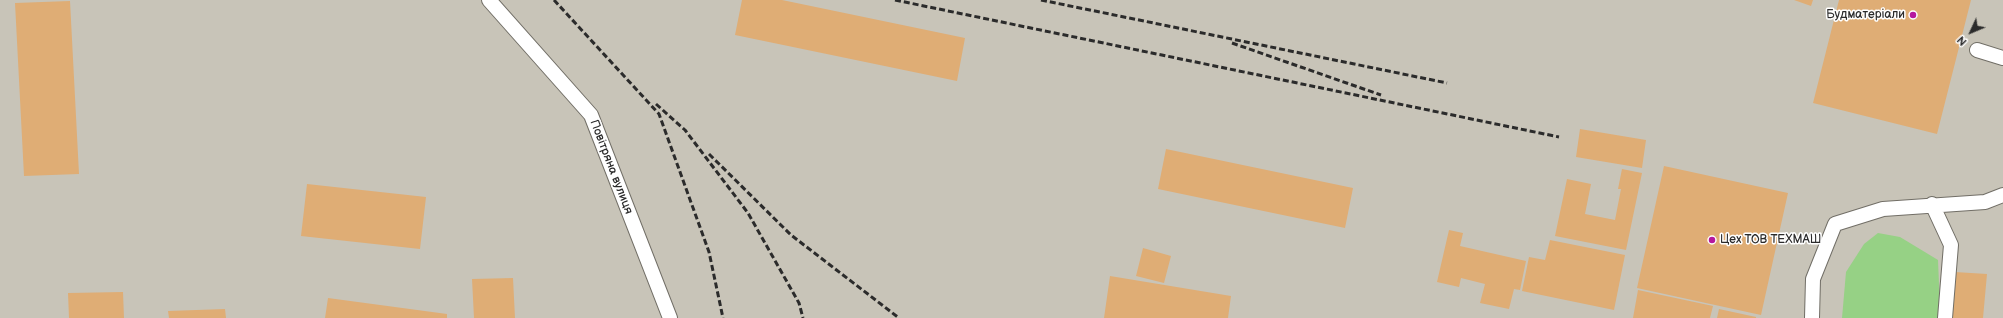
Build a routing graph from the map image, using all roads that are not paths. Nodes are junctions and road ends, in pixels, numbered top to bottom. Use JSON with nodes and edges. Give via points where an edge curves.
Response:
{"nodes":[{"id":1,"x":489,"y":0,"type":"edge"},
{"id":2,"x":1977,"y":50,"type":"dead end"},
{"id":3,"x":2003,"y":58,"type":"edge"},
{"id":4,"x":2003,"y":195,"type":"edge"},
{"id":5,"x":1932,"y":204,"type":"junction"},
{"id":6,"x":670,"y":318,"type":"edge"},
{"id":7,"x":1812,"y":318,"type":"edge"},
{"id":8,"x":1945,"y":318,"type":"edge"}],
"edges":[{"from":1,"to":6,"type":"lane","name":"Повітряна вулиця","via":[[591,115]]},
{"from":2,"to":3,"type":"lane"},
{"from":4,"to":5,"type":"lane","via":[[1985,202]]},
{"from":5,"to":7,"type":"lane","via":[[1883,209],[1835,224],[1813,279]]},
{"from":5,"to":8,"type":"lane","via":[[1951,245]]}]}
